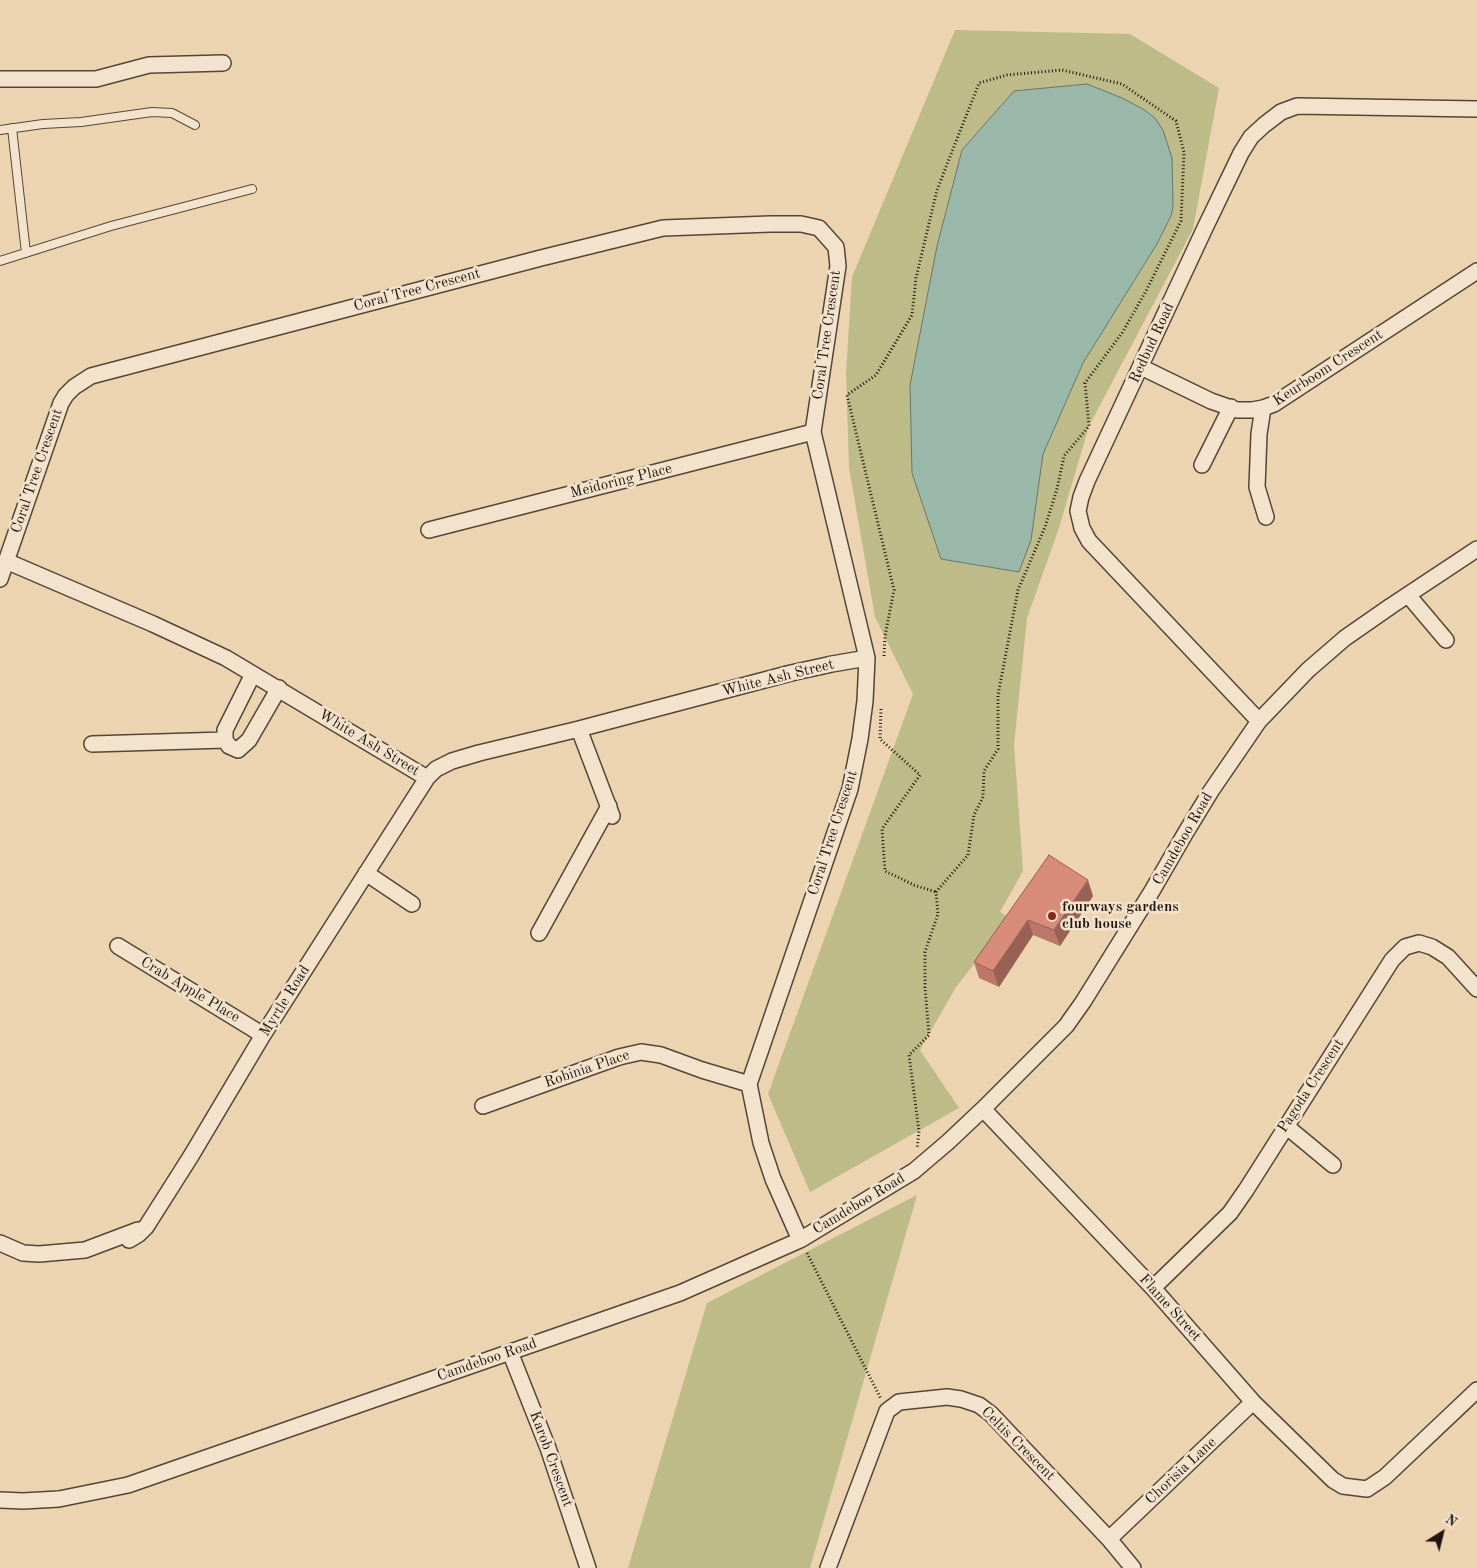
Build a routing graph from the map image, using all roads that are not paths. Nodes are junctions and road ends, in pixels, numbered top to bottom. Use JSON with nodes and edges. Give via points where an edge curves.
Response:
{"nodes":[{"id":1,"x":223,"y":63,"type":"dead end"},
{"id":2,"x":0,"y":79,"type":"edge"},
{"id":3,"x":1477,"y":109,"type":"edge"},
{"id":4,"x":195,"y":125,"type":"dead end"},
{"id":5,"x":12,"y":128,"type":"junction"},
{"id":6,"x":0,"y":130,"type":"edge"},
{"id":7,"x":252,"y":188,"type":"dead end"},
{"id":8,"x":26,"y":253,"type":"junction"},
{"id":9,"x":0,"y":261,"type":"edge"},
{"id":10,"x":1477,"y":270,"type":"edge"},
{"id":11,"x":1141,"y":367,"type":"junction"},
{"id":12,"x":1231,"y":408,"type":"junction"},
{"id":13,"x":1263,"y":408,"type":"junction"},
{"id":14,"x":813,"y":432,"type":"junction"},
{"id":15,"x":1202,"y":465,"type":"dead end"},
{"id":16,"x":1266,"y":517,"type":"dead end"},
{"id":17,"x":429,"y":530,"type":"dead end"},
{"id":18,"x":1477,"y":549,"type":"edge"},
{"id":19,"x":6,"y":561,"type":"junction"},
{"id":20,"x":0,"y":579,"type":"edge"},
{"id":21,"x":1408,"y":595,"type":"junction"},
{"id":22,"x":1446,"y":640,"type":"dead end"},
{"id":23,"x":867,"y":658,"type":"junction"},
{"id":24,"x":253,"y":674,"type":"junction"},
{"id":25,"x":279,"y":688,"type":"junction"},
{"id":26,"x":1259,"y":721,"type":"junction"},
{"id":27,"x":579,"y":729,"type":"junction"},
{"id":28,"x":225,"y":740,"type":"junction"},
{"id":29,"x":92,"y":744,"type":"dead end"},
{"id":30,"x":427,"y":778,"type":"junction"},
{"id":31,"x":366,"y":874,"type":"junction"},
{"id":32,"x":412,"y":904,"type":"dead end"},
{"id":33,"x":539,"y":932,"type":"dead end"},
{"id":34,"x":118,"y":946,"type":"dead end"},
{"id":35,"x":1477,"y":989,"type":"edge"},
{"id":36,"x":263,"y":1035,"type":"junction"},
{"id":37,"x":749,"y":1084,"type":"junction"},
{"id":38,"x":483,"y":1106,"type":"dead end"},
{"id":39,"x":983,"y":1110,"type":"junction"},
{"id":40,"x":1286,"y":1126,"type":"junction"},
{"id":41,"x":1332,"y":1165,"type":"dead end"},
{"id":42,"x":800,"y":1240,"type":"junction"},
{"id":43,"x":0,"y":1243,"type":"edge"},
{"id":44,"x":1153,"y":1288,"type":"junction"},
{"id":45,"x":510,"y":1352,"type":"junction"},
{"id":46,"x":1477,"y":1390,"type":"edge"},
{"id":47,"x":1253,"y":1402,"type":"junction"},
{"id":48,"x":0,"y":1500,"type":"edge"},
{"id":49,"x":1109,"y":1540,"type":"junction"},
{"id":50,"x":588,"y":1568,"type":"edge"},
{"id":51,"x":828,"y":1568,"type":"edge"},
{"id":52,"x":1133,"y":1568,"type":"edge"}],
"edges":[{"from":1,"to":2,"type":"street","via":[[149,65],[96,79]]},
{"from":3,"to":11,"type":"street","name":"Redbud Road","via":[[1297,106],[1281,112],[1264,125],[1241,154]]},
{"from":4,"to":5,"type":"lane","via":[[172,113],[152,112]]},
{"from":5,"to":6,"type":"lane"},
{"from":5,"to":8,"type":"lane"},
{"from":7,"to":8,"type":"lane"},
{"from":8,"to":9,"type":"lane"},
{"from":10,"to":13,"type":"street","name":"Keurboom Crescent","via":[[1274,404]]},
{"from":11,"to":12,"type":"street","name":"Keurboom Crescent"},
{"from":11,"to":26,"type":"street","name":"Redbud Road","via":[[1081,497],[1078,511],[1082,528],[1089,541]]},
{"from":12,"to":13,"type":"street","name":"Keurboom Crescent"},
{"from":12,"to":15,"type":"street"},
{"from":13,"to":16,"type":"street","via":[[1257,487]]},
{"from":14,"to":17,"type":"street","name":"Meidoring Place"},
{"from":14,"to":19,"type":"street","name":"Coral Tree Crescent","via":[[838,266],[836,246],[819,228],[801,224],[663,228],[81,381],[60,403]]},
{"from":14,"to":23,"type":"street","name":"Coral Tree Crescent"},
{"from":18,"to":21,"type":"street","name":"Camdeboo Road"},
{"from":19,"to":20,"type":"street","name":"Coral Tree Crescent"},
{"from":19,"to":24,"type":"street","name":"White Ash Street","via":[[153,624]]},
{"from":21,"to":22,"type":"street"},
{"from":21,"to":26,"type":"street","name":"Camdeboo Road","via":[[1345,638],[1308,670]]},
{"from":23,"to":27,"type":"street","name":"White Ash Street","via":[[791,673]]},
{"from":23,"to":37,"type":"street","name":"Coral Tree Crescent","via":[[865,702],[850,789]]},
{"from":24,"to":25,"type":"street","name":"White Ash Street"},
{"from":24,"to":28,"type":"street","via":[[225,730]]},
{"from":25,"to":28,"type":"street","via":[[245,744],[238,750]]},
{"from":25,"to":30,"type":"street","name":"White Ash Street"},
{"from":26,"to":39,"type":"street","name":"Camdeboo Road","via":[[1211,791],[1066,1026]]},
{"from":27,"to":30,"type":"street","name":"White Ash Street","via":[[452,761]]},
{"from":27,"to":33,"type":"street","via":[[611,812]]},
{"from":28,"to":29,"type":"street"},
{"from":30,"to":31,"type":"street","name":"Myrtle Road"},
{"from":31,"to":32,"type":"street"},
{"from":31,"to":36,"type":"street","name":"Myrtle Road"},
{"from":34,"to":36,"type":"street","name":"Crab Apple Place"},
{"from":35,"to":40,"type":"street","name":"Pagoda Crescent","via":[[1448,958],[1432,947],[1419,943],[1405,947],[1392,960]]},
{"from":36,"to":43,"type":"street","name":"Myrtle Road","via":[[146,1227],[85,1250],[23,1253]]},
{"from":37,"to":38,"type":"street","name":"Robinia Place","via":[[661,1055],[641,1052]]},
{"from":37,"to":42,"type":"street","via":[[761,1143]]},
{"from":39,"to":42,"type":"street","name":"Camdeboo Road","via":[[914,1171]]},
{"from":39,"to":44,"type":"street","name":"Flame Street"},
{"from":40,"to":41,"type":"street"},
{"from":40,"to":44,"type":"street","name":"Pagoda Crescent","via":[[1230,1213]]},
{"from":42,"to":45,"type":"street","name":"Camdeboo Road","via":[[680,1293]]},
{"from":44,"to":47,"type":"street","name":"Flame Street"},
{"from":45,"to":48,"type":"street","name":"Camdeboo Road","via":[[128,1485],[59,1499]]},
{"from":45,"to":50,"type":"street","name":"Karob Crescent","via":[[548,1448]]},
{"from":46,"to":47,"type":"street","name":"Flame Street","via":[[1385,1477],[1366,1489],[1344,1486],[1333,1480]]},
{"from":47,"to":49,"type":"street","name":"Chorisia Lane"},
{"from":49,"to":51,"type":"street","name":"Celtis Crescent","via":[[999,1421],[979,1405],[947,1397],[899,1402],[887,1411]]},
{"from":49,"to":52,"type":"street","name":"Celtis Crescent"}]}
